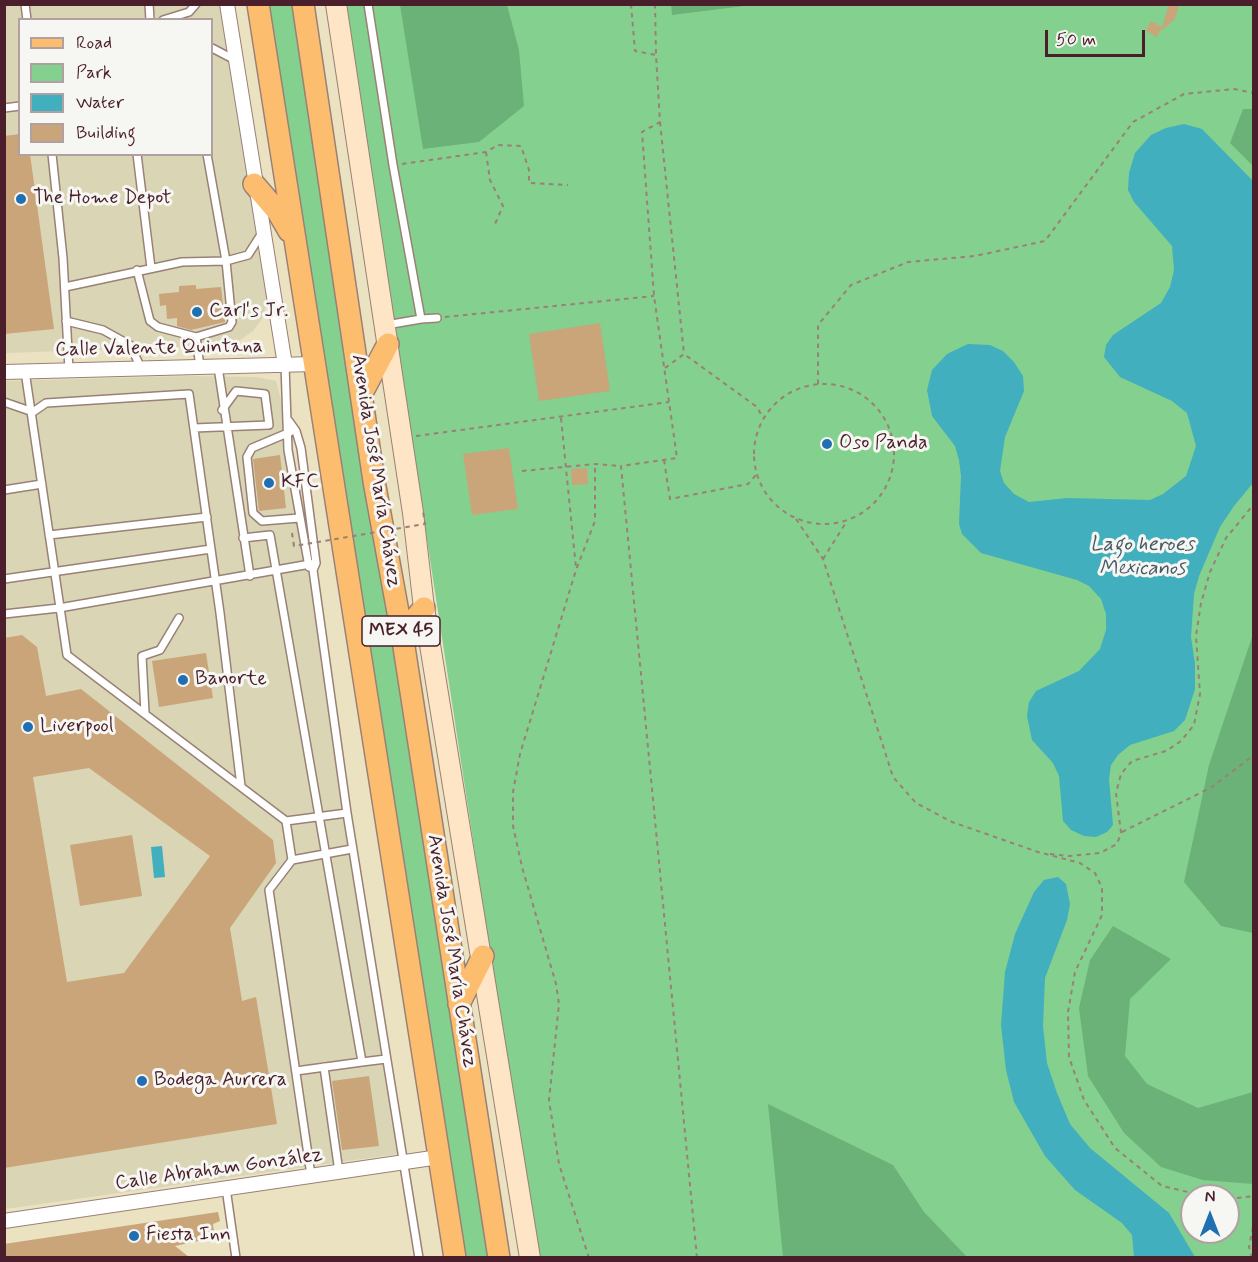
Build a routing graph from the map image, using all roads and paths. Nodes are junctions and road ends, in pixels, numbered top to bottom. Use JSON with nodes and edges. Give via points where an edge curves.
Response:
{"nodes":[{"id":1,"x":196,"y":4,"type":"edge"},
{"id":2,"x":227,"y":4,"type":"edge"},
{"id":3,"x":258,"y":4,"type":"edge"},
{"id":4,"x":303,"y":4,"type":"edge"},
{"id":5,"x":336,"y":4,"type":"edge"},
{"id":6,"x":368,"y":4,"type":"edge"},
{"id":7,"x":631,"y":4,"type":"edge"},
{"id":8,"x":655,"y":4,"type":"edge"},
{"id":9,"x":170,"y":18,"type":"edge"},
{"id":10,"x":213,"y":49,"type":"edge"},
{"id":11,"x":656,"y":55,"type":"junction"},
{"id":12,"x":235,"y":60,"type":"junction"},
{"id":13,"x":1254,"y":93,"type":"edge"},
{"id":14,"x":660,"y":122,"type":"junction"},
{"id":15,"x":486,"y":152,"type":"junction"},
{"id":16,"x":52,"y":156,"type":"edge"},
{"id":17,"x":137,"y":156,"type":"edge"},
{"id":18,"x":207,"y":156,"type":"edge"},
{"id":19,"x":393,"y":165,"type":"junction"},
{"id":20,"x":254,"y":183,"type":"junction"},
{"id":21,"x":568,"y":185,"type":"dead end"},
{"id":22,"x":495,"y":224,"type":"dead end"},
{"id":23,"x":262,"y":233,"type":"junction"},
{"id":24,"x":296,"y":250,"type":"junction"},
{"id":25,"x":226,"y":261,"type":"junction"},
{"id":26,"x":151,"y":268,"type":"junction"},
{"id":27,"x":137,"y":270,"type":"junction"},
{"id":28,"x":65,"y":287,"type":"junction"},
{"id":29,"x":654,"y":296,"type":"junction"},
{"id":30,"x":437,"y":318,"type":"joint"},
{"id":31,"x":421,"y":319,"type":"junction"},
{"id":32,"x":66,"y":321,"type":"junction"},
{"id":33,"x":386,"y":334,"type":"junction"},
{"id":34,"x":196,"y":336,"type":"junction"},
{"id":35,"x":684,"y":354,"type":"junction"},
{"id":36,"x":314,"y":364,"type":"junction"},
{"id":37,"x":285,"y":365,"type":"junction"},
{"id":38,"x":200,"y":367,"type":"junction"},
{"id":39,"x":218,"y":367,"type":"junction"},
{"id":40,"x":141,"y":368,"type":"junction"},
{"id":41,"x":665,"y":368,"type":"junction"},
{"id":42,"x":69,"y":370,"type":"junction"},
{"id":43,"x":25,"y":371,"type":"junction"},
{"id":44,"x":4,"y":372,"type":"edge"},
{"id":45,"x":818,"y":384,"type":"junction"},
{"id":46,"x":362,"y":393,"type":"junction"},
{"id":47,"x":4,"y":402,"type":"edge"},
{"id":48,"x":669,"y":402,"type":"junction"},
{"id":49,"x":222,"y":410,"type":"junction"},
{"id":50,"x":33,"y":412,"type":"junction"},
{"id":51,"x":560,"y":417,"type":"junction"},
{"id":52,"x":763,"y":418,"type":"junction"},
{"id":53,"x":289,"y":421,"type":"junction"},
{"id":54,"x":225,"y":427,"type":"junction"},
{"id":55,"x":194,"y":428,"type":"junction"},
{"id":56,"x":296,"y":431,"type":"junction"},
{"id":57,"x":286,"y":434,"type":"junction"},
{"id":58,"x":402,"y":438,"type":"junction"},
{"id":59,"x":664,"y":460,"type":"junction"},
{"id":60,"x":596,"y":464,"type":"junction"},
{"id":61,"x":566,"y":466,"type":"junction"},
{"id":62,"x":621,"y":466,"type":"junction"},
{"id":63,"x":522,"y":471,"type":"dead end"},
{"id":64,"x":756,"y":475,"type":"junction"},
{"id":65,"x":42,"y":484,"type":"junction"},
{"id":66,"x":4,"y":490,"type":"edge"},
{"id":67,"x":1254,"y":504,"type":"edge"},
{"id":68,"x":423,"y":511,"type":"dead end"},
{"id":69,"x":207,"y":517,"type":"junction"},
{"id":70,"x":299,"y":518,"type":"junction"},
{"id":71,"x":796,"y":519,"type":"junction"},
{"id":72,"x":847,"y":521,"type":"junction"},
{"id":73,"x":292,"y":533,"type":"dead end"},
{"id":74,"x":49,"y":535,"type":"junction"},
{"id":75,"x":243,"y":538,"type":"junction"},
{"id":76,"x":211,"y":549,"type":"junction"},
{"id":77,"x":823,"y":559,"type":"junction"},
{"id":78,"x":307,"y":565,"type":"junction"},
{"id":79,"x":315,"y":567,"type":"junction"},
{"id":80,"x":576,"y":570,"type":"junction"},
{"id":81,"x":54,"y":572,"type":"junction"},
{"id":82,"x":278,"y":572,"type":"junction"},
{"id":83,"x":250,"y":576,"type":"junction"},
{"id":84,"x":4,"y":579,"type":"edge"},
{"id":85,"x":215,"y":581,"type":"junction"},
{"id":86,"x":59,"y":608,"type":"junction"},
{"id":87,"x":424,"y":608,"type":"junction"},
{"id":88,"x":4,"y":614,"type":"edge"},
{"id":89,"x":179,"y":618,"type":"dead end"},
{"id":90,"x":402,"y":634,"type":"junction"},
{"id":91,"x":145,"y":713,"type":"junction"},
{"id":92,"x":1254,"y":755,"type":"edge"},
{"id":93,"x":241,"y":786,"type":"junction"},
{"id":94,"x":347,"y":813,"type":"junction"},
{"id":95,"x":321,"y":817,"type":"junction"},
{"id":96,"x":286,"y":821,"type":"junction"},
{"id":97,"x":1121,"y":833,"type":"junction"},
{"id":98,"x":352,"y":849,"type":"junction"},
{"id":99,"x":1038,"y":852,"type":"junction"},
{"id":100,"x":326,"y":853,"type":"junction"},
{"id":101,"x":292,"y":860,"type":"junction"},
{"id":102,"x":483,"y":956,"type":"junction"},
{"id":103,"x":459,"y":1004,"type":"junction"},
{"id":104,"x":386,"y":1059,"type":"junction"},
{"id":105,"x":362,"y":1062,"type":"junction"},
{"id":106,"x":324,"y":1067,"type":"junction"},
{"id":107,"x":296,"y":1071,"type":"junction"},
{"id":108,"x":439,"y":1157,"type":"junction"},
{"id":109,"x":403,"y":1163,"type":"junction"},
{"id":110,"x":339,"y":1172,"type":"junction"},
{"id":111,"x":311,"y":1176,"type":"junction"},
{"id":112,"x":226,"y":1188,"type":"junction"},
{"id":113,"x":1180,"y":1190,"type":"edge"},
{"id":114,"x":4,"y":1221,"type":"edge"},
{"id":115,"x":1254,"y":1222,"type":"edge"},
{"id":116,"x":236,"y":1257,"type":"edge"},
{"id":117,"x":419,"y":1257,"type":"edge"},
{"id":118,"x":454,"y":1257,"type":"edge"},
{"id":119,"x":500,"y":1257,"type":"edge"},
{"id":120,"x":530,"y":1257,"type":"edge"},
{"id":121,"x":589,"y":1257,"type":"edge"},
{"id":122,"x":697,"y":1257,"type":"edge"},
{"id":123,"x":1252,"y":1257,"type":"edge"}],
"edges":[{"from":1,"to":9,"type":"lane","via":[[189,12]]},
{"from":2,"to":12,"type":"street"},
{"from":3,"to":24,"type":"main road","number":"MEX 45"},
{"from":4,"to":46,"type":"main road","name":"Avenida José María Chávez","number":"MEX 45"},
{"from":5,"to":33,"type":"street","name":"Avenida José María Chávez"},
{"from":6,"to":19,"type":"lane"},
{"from":7,"to":11,"type":"path","via":[[635,51]]},
{"from":8,"to":11,"type":"path"},
{"from":10,"to":12,"type":"lane"},
{"from":11,"to":14,"type":"path"},
{"from":12,"to":20,"type":"street"},
{"from":13,"to":45,"type":"path","via":[[1234,89],[1184,94],[1133,122],[1045,241],[975,256],[908,262],[851,285],[818,325]]},
{"from":14,"to":29,"type":"path","via":[[642,132]]},
{"from":14,"to":35,"type":"path"},
{"from":15,"to":19,"type":"path"},
{"from":15,"to":21,"type":"path","via":[[498,145],[521,146],[529,183]]},
{"from":15,"to":22,"type":"path","via":[[490,180],[503,206]]},
{"from":16,"to":28,"type":"lane"},
{"from":17,"to":26,"type":"lane"},
{"from":18,"to":25,"type":"lane"},
{"from":19,"to":31,"type":"lane"},
{"from":20,"to":23,"type":"street"},
{"from":20,"to":24,"type":"main road","via":[[278,212]]},
{"from":23,"to":25,"type":"lane","via":[[248,255]]},
{"from":23,"to":37,"type":"street"},
{"from":24,"to":36,"type":"main road","number":"MEX 45"},
{"from":25,"to":26,"type":"lane","via":[[204,260]]},
{"from":25,"to":34,"type":"lane","via":[[232,322],[229,327]]},
{"from":26,"to":27,"type":"lane"},
{"from":27,"to":28,"type":"lane"},
{"from":27,"to":34,"type":"lane","via":[[150,321],[158,327]]},
{"from":28,"to":32,"type":"lane"},
{"from":29,"to":30,"type":"path"},
{"from":29,"to":41,"type":"path"},
{"from":30,"to":31,"type":"lane"},
{"from":31,"to":33,"type":"lane"},
{"from":32,"to":40,"type":"lane","via":[[103,330],[130,345]]},
{"from":32,"to":42,"type":"lane"},
{"from":33,"to":46,"type":"main road"},
{"from":33,"to":58,"type":"street","name":"Avenida José María Chávez"},
{"from":34,"to":38,"type":"lane"},
{"from":35,"to":41,"type":"path"},
{"from":35,"to":52,"type":"path","via":[[757,407]]},
{"from":36,"to":37,"type":"street","name":"Calle Valente Quintana"},
{"from":36,"to":108,"type":"main road","number":"MEX 45"},
{"from":37,"to":39,"type":"street","name":"Calle Valente Quintana"},
{"from":37,"to":53,"type":"lane"},
{"from":38,"to":39,"type":"street","name":"Calle Valente Quintana"},
{"from":38,"to":40,"type":"street","name":"Calle Valente Quintana"},
{"from":39,"to":49,"type":"lane"},
{"from":40,"to":42,"type":"street","name":"Calle Valente Quintana"},
{"from":41,"to":48,"type":"path"},
{"from":42,"to":43,"type":"street","name":"Calle Valente Quintana"},
{"from":43,"to":44,"type":"street","name":"Calle Valente Quintana"},
{"from":43,"to":50,"type":"lane"},
{"from":45,"to":52,"type":"path","via":[[796,389],[777,401]]},
{"from":45,"to":72,"type":"path","via":[[862,394],[879,409],[893,440],[892,474],[883,494],[867,510]]},
{"from":46,"to":90,"type":"main road","name":"Avenida José María Chávez","number":"MEX 45"},
{"from":47,"to":50,"type":"lane"},
{"from":48,"to":51,"type":"path"},
{"from":48,"to":59,"type":"path","via":[[677,458]]},
{"from":49,"to":54,"type":"lane"},
{"from":49,"to":54,"type":"lane","via":[[236,391],[265,394],[268,424]]},
{"from":50,"to":55,"type":"lane","via":[[46,403],[189,394]]},
{"from":50,"to":65,"type":"lane"},
{"from":51,"to":58,"type":"path"},
{"from":51,"to":61,"type":"path"},
{"from":52,"to":64,"type":"path","via":[[753,456]]},
{"from":53,"to":56,"type":"lane"},
{"from":53,"to":57,"type":"lane"},
{"from":54,"to":55,"type":"lane"},
{"from":54,"to":75,"type":"lane"},
{"from":55,"to":69,"type":"lane"},
{"from":56,"to":57,"type":"lane"},
{"from":56,"to":79,"type":"lane"},
{"from":57,"to":70,"type":"lane"},
{"from":57,"to":70,"type":"lane","via":[[252,448],[247,457],[253,513],[262,521]]},
{"from":58,"to":87,"type":"street","name":"Avenida José María Chávez"},
{"from":59,"to":62,"type":"path"},
{"from":59,"to":64,"type":"path","via":[[670,499],[748,484]]},
{"from":60,"to":61,"type":"path"},
{"from":60,"to":62,"type":"path"},
{"from":60,"to":80,"type":"path","via":[[595,520]]},
{"from":61,"to":63,"type":"path"},
{"from":61,"to":80,"type":"path"},
{"from":62,"to":122,"type":"path"},
{"from":64,"to":71,"type":"path","via":[[771,501]]},
{"from":65,"to":66,"type":"lane"},
{"from":65,"to":74,"type":"lane"},
{"from":67,"to":97,"type":"path","via":[[1226,538],[1201,603],[1196,636],[1200,694],[1194,725],[1181,741],[1166,751],[1132,761],[1121,774],[1116,793]]},
{"from":68,"to":73,"type":"path","bridge":true,"via":[[425,524],[294,546]]},
{"from":69,"to":74,"type":"lane"},
{"from":69,"to":76,"type":"lane"},
{"from":70,"to":78,"type":"lane"},
{"from":71,"to":72,"type":"path","via":[[821,525]]},
{"from":71,"to":77,"type":"path"},
{"from":72,"to":77,"type":"path"},
{"from":74,"to":81,"type":"lane"},
{"from":75,"to":82,"type":"lane","via":[[270,535]]},
{"from":75,"to":83,"type":"lane"},
{"from":76,"to":81,"type":"lane"},
{"from":76,"to":85,"type":"lane"},
{"from":77,"to":99,"type":"path","via":[[893,777],[916,803],[952,822]]},
{"from":78,"to":79,"type":"lane"},
{"from":78,"to":82,"type":"lane"},
{"from":79,"to":94,"type":"lane"},
{"from":80,"to":121,"type":"path","via":[[520,754],[513,792],[513,826],[556,984],[559,1004],[549,1100],[559,1164]]},
{"from":81,"to":84,"type":"lane"},
{"from":81,"to":86,"type":"lane"},
{"from":82,"to":83,"type":"lane"},
{"from":82,"to":95,"type":"lane"},
{"from":83,"to":85,"type":"lane"},
{"from":85,"to":86,"type":"lane"},
{"from":85,"to":93,"type":"lane"},
{"from":86,"to":88,"type":"lane"},
{"from":86,"to":91,"type":"lane","via":[[67,655]]},
{"from":87,"to":90,"type":"main road"},
{"from":87,"to":102,"type":"street","name":"Avenida José María Chávez"},
{"from":89,"to":91,"type":"lane","via":[[160,650],[142,656]]},
{"from":90,"to":103,"type":"main road","name":"Avenida José María Chávez","number":"MEX 45"},
{"from":91,"to":93,"type":"lane"},
{"from":92,"to":97,"type":"path","via":[[1212,787]]},
{"from":93,"to":96,"type":"lane"},
{"from":94,"to":95,"type":"lane"},
{"from":94,"to":98,"type":"lane"},
{"from":95,"to":96,"type":"lane"},
{"from":95,"to":100,"type":"lane"},
{"from":96,"to":101,"type":"lane"},
{"from":97,"to":99,"type":"path","via":[[1117,844],[1100,853],[1069,856]]},
{"from":98,"to":100,"type":"lane"},
{"from":98,"to":104,"type":"lane"},
{"from":99,"to":113,"type":"path","via":[[1080,863],[1095,873],[1102,888],[1102,915],[1075,972],[1068,1012],[1070,1057],[1084,1100],[1115,1148],[1162,1186]]},
{"from":100,"to":101,"type":"lane"},
{"from":100,"to":105,"type":"lane"},
{"from":101,"to":107,"type":"lane","via":[[268,890]]},
{"from":102,"to":103,"type":"main road"},
{"from":102,"to":120,"type":"street","name":"Avenida José María Chávez"},
{"from":103,"to":119,"type":"main road","name":"Avenida José María Chávez","number":"MEX 45"},
{"from":104,"to":105,"type":"lane"},
{"from":104,"to":109,"type":"lane"},
{"from":105,"to":106,"type":"lane"},
{"from":106,"to":107,"type":"lane"},
{"from":106,"to":110,"type":"lane"},
{"from":107,"to":111,"type":"lane"},
{"from":108,"to":109,"type":"street","name":"Calle Abraham González"},
{"from":108,"to":118,"type":"main road","number":"MEX 45"},
{"from":109,"to":110,"type":"street","name":"Calle Abraham González"},
{"from":109,"to":117,"type":"lane"},
{"from":110,"to":111,"type":"street","name":"Calle Abraham González"},
{"from":111,"to":112,"type":"street","name":"Calle Abraham González"},
{"from":112,"to":114,"type":"street","name":"Calle Abraham González"},
{"from":112,"to":116,"type":"lane"},
{"from":115,"to":123,"type":"path","via":[[1249,1247]]}]}
